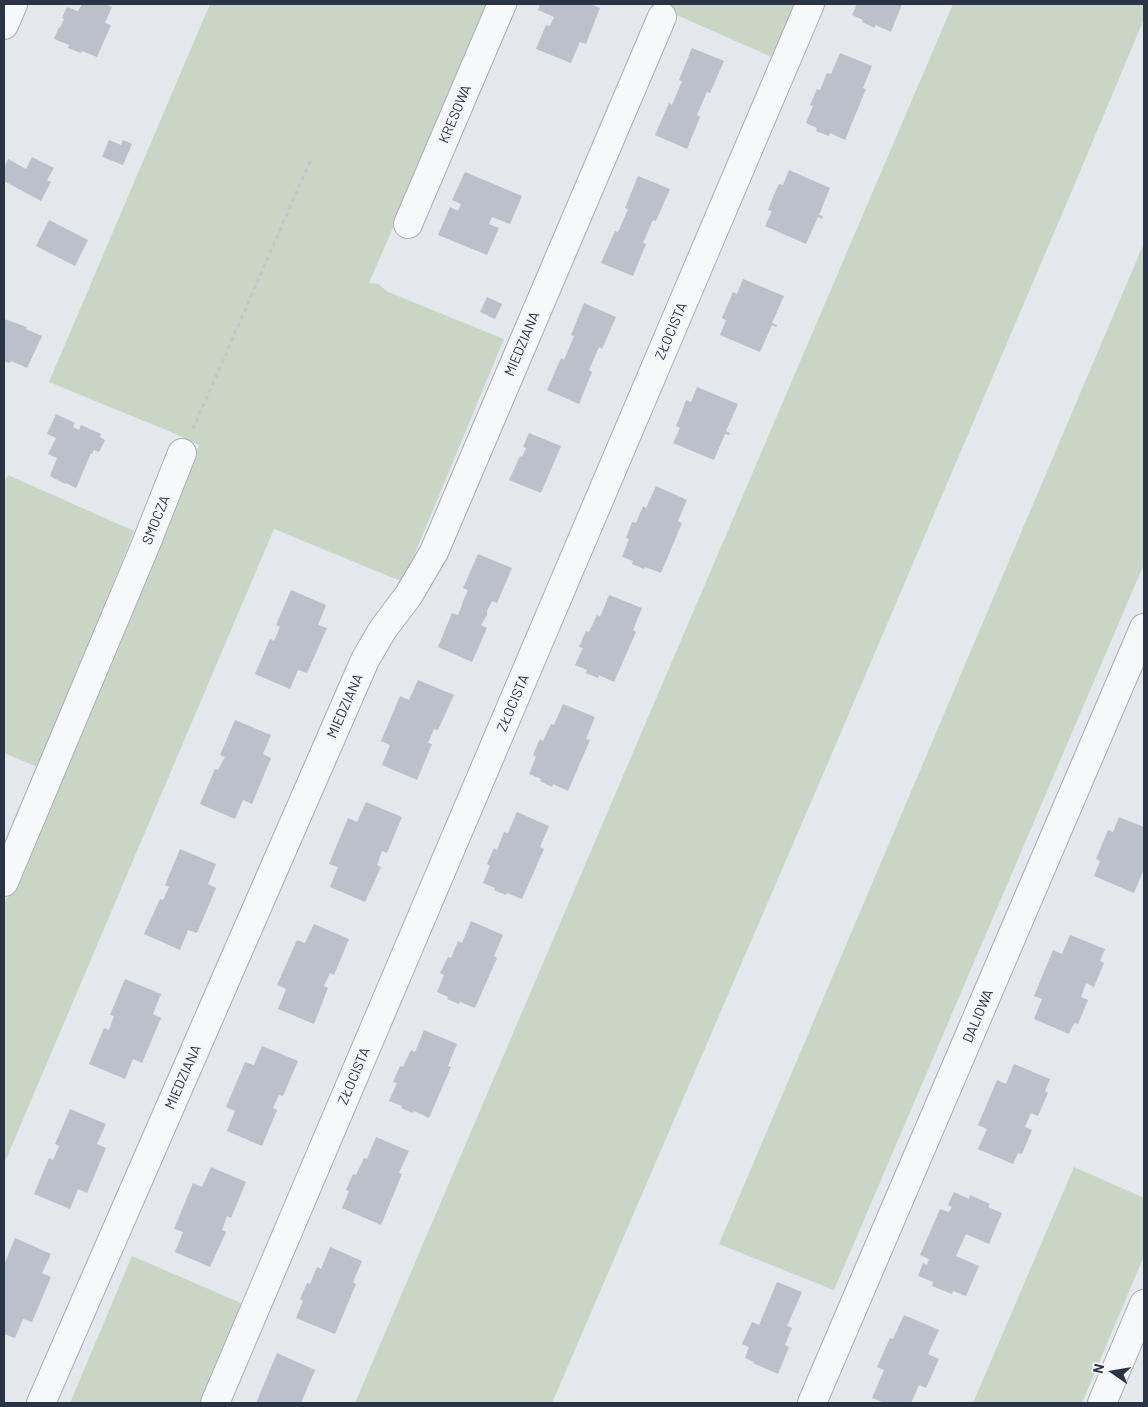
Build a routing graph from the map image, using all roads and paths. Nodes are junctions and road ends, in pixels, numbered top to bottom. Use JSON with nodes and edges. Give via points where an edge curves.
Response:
{"nodes":[{"id":1,"x":13,"y":4,"type":"edge"},
{"id":2,"x":502,"y":4,"type":"edge"},
{"id":3,"x":810,"y":4,"type":"edge"},
{"id":4,"x":662,"y":17,"type":"dead end"},
{"id":5,"x":4,"y":25,"type":"edge"},
{"id":6,"x":311,"y":159,"type":"dead end"},
{"id":7,"x":408,"y":224,"type":"dead end"},
{"id":8,"x":182,"y":453,"type":"joint"},
{"id":9,"x":1144,"y":628,"type":"edge"},
{"id":10,"x":4,"y":882,"type":"edge"},
{"id":11,"x":1144,"y":1304,"type":"edge"},
{"id":12,"x":41,"y":1403,"type":"edge"},
{"id":13,"x":215,"y":1403,"type":"edge"},
{"id":14,"x":812,"y":1403,"type":"edge"},
{"id":15,"x":1102,"y":1403,"type":"edge"}],
"edges":[{"from":1,"to":5,"type":"street"},
{"from":2,"to":7,"type":"street","name":"KRESOWA"},
{"from":3,"to":13,"type":"street","name":"ZŁOCISTA"},
{"from":4,"to":12,"type":"street","name":"MIEDZIANA","via":[[434,552],[365,660]]},
{"from":6,"to":8,"type":"path"},
{"from":8,"to":10,"type":"street","name":"SMOCZA"},
{"from":9,"to":14,"type":"street","name":"DALIOWA"},
{"from":11,"to":15,"type":"street"}]}
